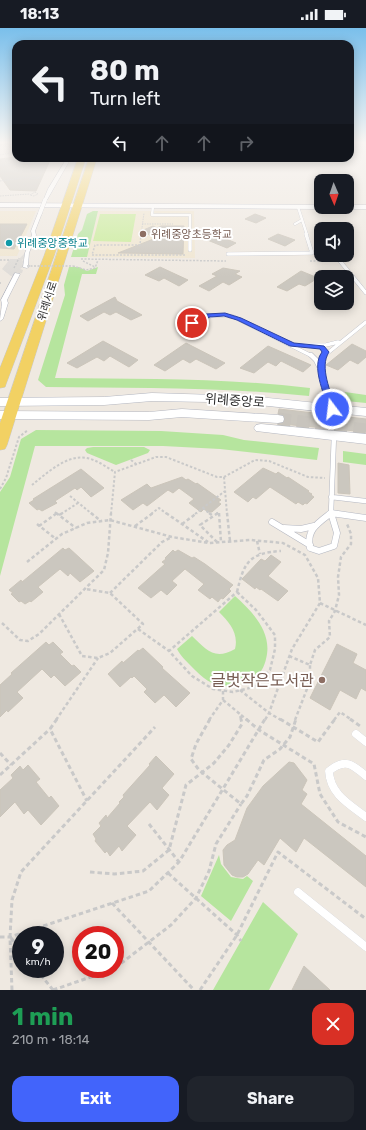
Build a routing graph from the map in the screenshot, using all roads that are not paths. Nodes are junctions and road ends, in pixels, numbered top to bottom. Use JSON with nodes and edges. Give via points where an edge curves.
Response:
{"nodes":[{"id":1,"x":52,"y":187,"type":"edge"},
{"id":2,"x":72,"y":187,"type":"edge"},
{"id":3,"x":84,"y":187,"type":"edge"},
{"id":4,"x":0,"y":205,"type":"edge"},
{"id":5,"x":65,"y":205,"type":"junction"},
{"id":6,"x":78,"y":206,"type":"junction"},
{"id":7,"x":153,"y":206,"type":"junction"},
{"id":8,"x":298,"y":207,"type":"junction"},
{"id":9,"x":314,"y":207,"type":"edge"},
{"id":10,"x":354,"y":207,"type":"edge"},
{"id":11,"x":366,"y":207,"type":"edge"},
{"id":12,"x":302,"y":220,"type":"junction"},
{"id":13,"x":295,"y":224,"type":"dead end"},
{"id":14,"x":190,"y":250,"type":"road end"},
{"id":15,"x":228,"y":254,"type":"dead end"},
{"id":16,"x":341,"y":262,"type":"edge"},
{"id":17,"x":27,"y":266,"type":"road end"},
{"id":18,"x":17,"y":274,"type":"dead end"},
{"id":19,"x":366,"y":293,"type":"edge"},
{"id":20,"x":0,"y":319,"type":"edge"},
{"id":21,"x":366,"y":322,"type":"edge"},
{"id":22,"x":192,"y":323,"type":"dead end"},
{"id":23,"x":339,"y":342,"type":"junction"},
{"id":24,"x":292,"y":345,"type":"junction"},
{"id":25,"x":313,"y":346,"type":"junction"},
{"id":26,"x":310,"y":354,"type":"junction"},
{"id":27,"x":325,"y":354,"type":"junction"},
{"id":28,"x":321,"y":370,"type":"junction"},
{"id":29,"x":0,"y":384,"type":"edge"},
{"id":30,"x":104,"y":401,"type":"junction"},
{"id":31,"x":7,"y":402,"type":"edge"},
{"id":32,"x":332,"y":409,"type":"junction"},
{"id":33,"x":366,"y":412,"type":"edge"},
{"id":34,"x":5,"y":415,"type":"edge"},
{"id":35,"x":149,"y":416,"type":"junction"},
{"id":36,"x":334,"y":435,"type":"junction"},
{"id":37,"x":366,"y":439,"type":"edge"},
{"id":38,"x":0,"y":445,"type":"edge"},
{"id":39,"x":331,"y":497,"type":"junction"},
{"id":40,"x":365,"y":501,"type":"edge"},
{"id":41,"x":331,"y":513,"type":"junction"},
{"id":42,"x":366,"y":518,"type":"edge"},
{"id":43,"x":272,"y":522,"type":"dead end"},
{"id":44,"x":314,"y":526,"type":"junction"},
{"id":45,"x":284,"y":528,"type":"junction"},
{"id":46,"x":310,"y":545,"type":"junction"},
{"id":47,"x":356,"y":734,"type":"dead end"},
{"id":48,"x":366,"y":742,"type":"edge"},
{"id":49,"x":366,"y":776,"type":"edge"},
{"id":50,"x":366,"y":817,"type":"edge"},
{"id":51,"x":298,"y":892,"type":"dead end"},
{"id":52,"x":366,"y":947,"type":"edge"}],
"edges":[{"from":1,"to":17,"type":"street","bridge":true,"via":[[33,231],[34,235],[27,253]]},
{"from":2,"to":5,"type":"main road","name":"위례서로"},
{"from":3,"to":6,"type":"main road","name":"위례서로"},
{"from":4,"to":5,"type":"street"},
{"from":5,"to":6,"type":"street"},
{"from":5,"to":29,"type":"main road","name":"위례서로","via":[[49,256]]},
{"from":6,"to":7,"type":"street"},
{"from":6,"to":31,"type":"main road","name":"위례서로"},
{"from":7,"to":8,"type":"street"},
{"from":7,"to":14,"type":"lane","via":[[152,215],[190,215]]},
{"from":8,"to":9,"type":"street"},
{"from":8,"to":12,"type":"lane"},
{"from":10,"to":11,"type":"street"},
{"from":12,"to":13,"type":"lane"},
{"from":12,"to":15,"type":"lane","via":[[311,254]]},
{"from":16,"to":19,"type":"lane"},
{"from":18,"to":20,"type":"street","via":[[4,300]]},
{"from":21,"to":23,"type":"lane"},
{"from":22,"to":24,"type":"lane","via":[[208,315],[228,315]]},
{"from":23,"to":25,"type":"lane"},
{"from":23,"to":27,"type":"lane"},
{"from":24,"to":25,"type":"lane"},
{"from":24,"to":26,"type":"lane"},
{"from":25,"to":26,"type":"lane","via":[[307,349]]},
{"from":25,"to":27,"type":"lane","via":[[322,347]]},
{"from":26,"to":27,"type":"lane","via":[[318,357]]},
{"from":26,"to":28,"type":"lane"},
{"from":27,"to":28,"type":"lane","via":[[321,358]]},
{"from":28,"to":32,"type":"lane"},
{"from":30,"to":31,"type":"main road","name":"위례중앙로"},
{"from":30,"to":32,"type":"main road","name":"위례중앙로","via":[[209,398]]},
{"from":30,"to":35,"type":"main road","name":"위례중앙로","via":[[151,406],[229,408],[278,416],[182,412]]},
{"from":31,"to":34,"type":"main road","name":"위례서로"},
{"from":32,"to":33,"type":"main road","name":"위례중앙로"},
{"from":34,"to":35,"type":"main road","name":"위례중앙로"},
{"from":34,"to":38,"type":"main road","name":"위례서로"},
{"from":35,"to":36,"type":"main road","name":"위례중앙로"},
{"from":36,"to":37,"type":"main road","name":"위례중앙로"},
{"from":36,"to":39,"type":"lane"},
{"from":39,"to":40,"type":"lane"},
{"from":39,"to":41,"type":"lane"},
{"from":41,"to":42,"type":"lane"},
{"from":41,"to":44,"type":"lane"},
{"from":41,"to":46,"type":"lane","via":[[338,539],[334,546],[319,551],[310,548]]},
{"from":43,"to":45,"type":"lane"},
{"from":44,"to":45,"type":"lane","via":[[301,529]]},
{"from":44,"to":46,"type":"lane","via":[[308,540]]},
{"from":45,"to":46,"type":"lane"},
{"from":47,"to":48,"type":"lane"},
{"from":49,"to":50,"type":"lane","via":[[355,766],[341,763],[329,771],[328,778],[335,792]]},
{"from":51,"to":52,"type":"lane"}]}
